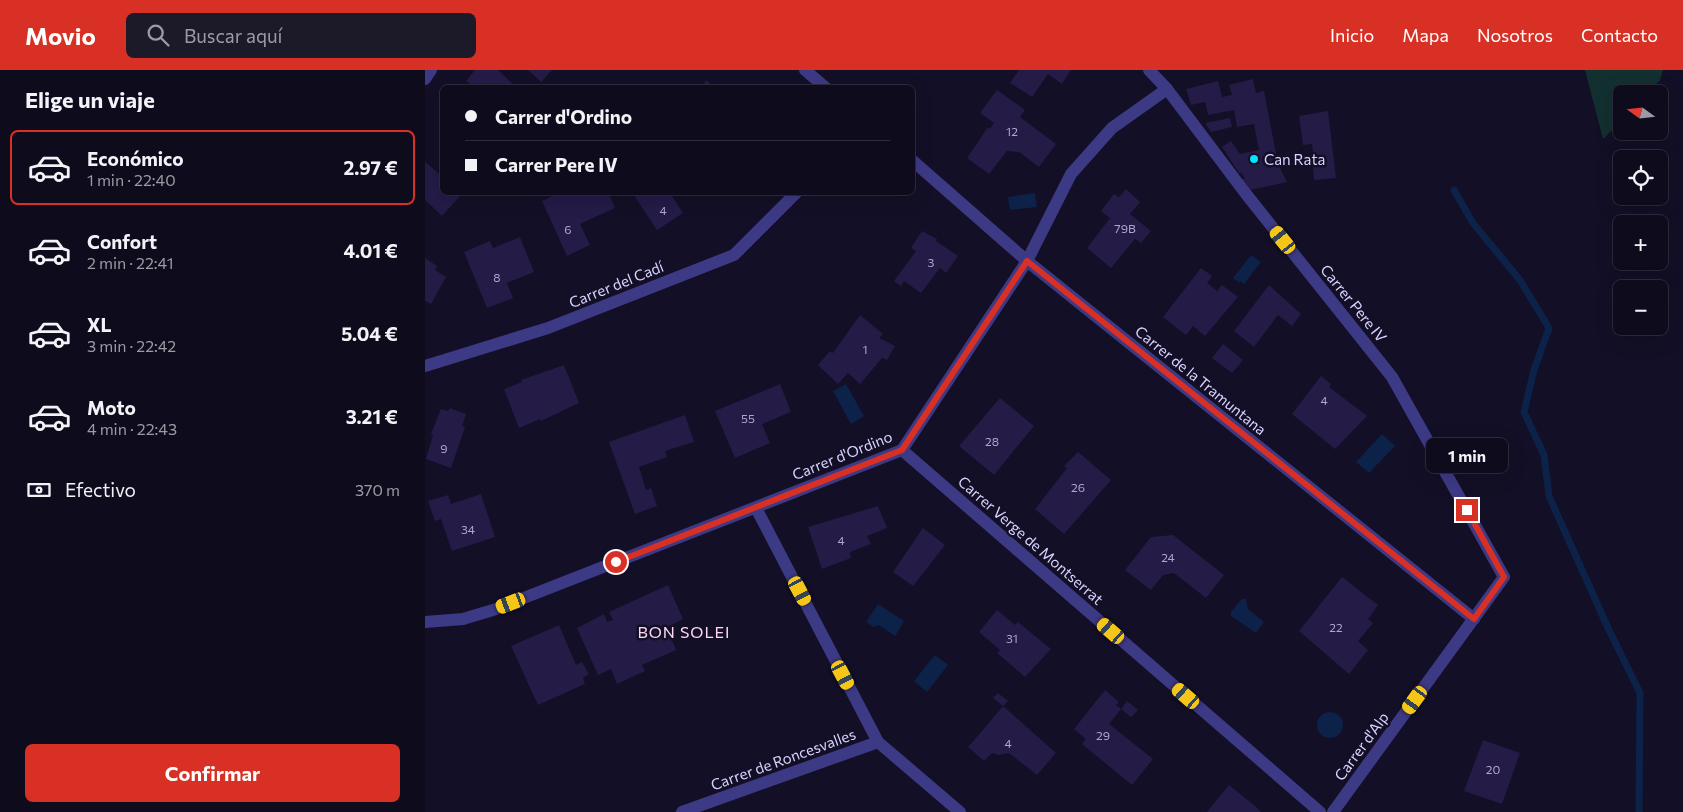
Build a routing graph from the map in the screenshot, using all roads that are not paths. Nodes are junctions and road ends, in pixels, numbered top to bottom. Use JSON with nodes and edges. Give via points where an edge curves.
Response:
{"nodes":[{"id":1,"x":431,"y":70,"type":"edge"},
{"id":2,"x":805,"y":70,"type":"edge"},
{"id":3,"x":1149,"y":70,"type":"edge"},
{"id":4,"x":425,"y":79,"type":"edge"},
{"id":5,"x":822,"y":85,"type":"edge"},
{"id":6,"x":1167,"y":89,"type":"junction"},
{"id":7,"x":915,"y":163,"type":"edge"},
{"id":8,"x":794,"y":195,"type":"edge"},
{"id":9,"x":1027,"y":261,"type":"junction"},
{"id":10,"x":425,"y":366,"type":"edge"},
{"id":11,"x":902,"y":450,"type":"junction"},
{"id":12,"x":756,"y":508,"type":"junction"},
{"id":13,"x":1504,"y":577,"type":"joint"},
{"id":14,"x":1474,"y":619,"type":"junction"},
{"id":15,"x":425,"y":622,"type":"edge"},
{"id":16,"x":878,"y":742,"type":"junction"},
{"id":17,"x":682,"y":812,"type":"edge"},
{"id":18,"x":960,"y":812,"type":"edge"},
{"id":19,"x":1320,"y":812,"type":"edge"},
{"id":20,"x":1333,"y":812,"type":"edge"}],
"edges":[{"from":1,"to":4,"type":"street"},
{"from":2,"to":5,"type":"street"},
{"from":3,"to":6,"type":"street","name":"Carrer Pere IV"},
{"from":6,"to":9,"type":"street","name":"Carrer d'Ordino","via":[[1113,128],[1071,174]]},
{"from":6,"to":13,"type":"street","name":"Carrer Pere IV","via":[[1392,377]]},
{"from":7,"to":9,"type":"street","name":"Carrer de la Tramuntana"},
{"from":8,"to":10,"type":"street","name":"Carrer del Cadí","via":[[734,255],[549,328]]},
{"from":9,"to":11,"type":"street","name":"Carrer d'Ordino"},
{"from":9,"to":14,"type":"street","name":"Carrer de la Tramuntana"},
{"from":11,"to":12,"type":"street","name":"Carrer d'Ordino"},
{"from":11,"to":19,"type":"street","name":"Carrer Verge de Montserrat"},
{"from":12,"to":15,"type":"street","name":"Carrer d'Ordino","via":[[493,610],[463,618]]},
{"from":12,"to":16,"type":"street"},
{"from":13,"to":14,"type":"street","name":"Carrer d'Alp"},
{"from":14,"to":20,"type":"street","name":"Carrer d'Alp"},
{"from":16,"to":17,"type":"street","name":"Carrer de Roncesvalles"},
{"from":16,"to":18,"type":"street","name":"Carrer de Roncesvalles"}]}
